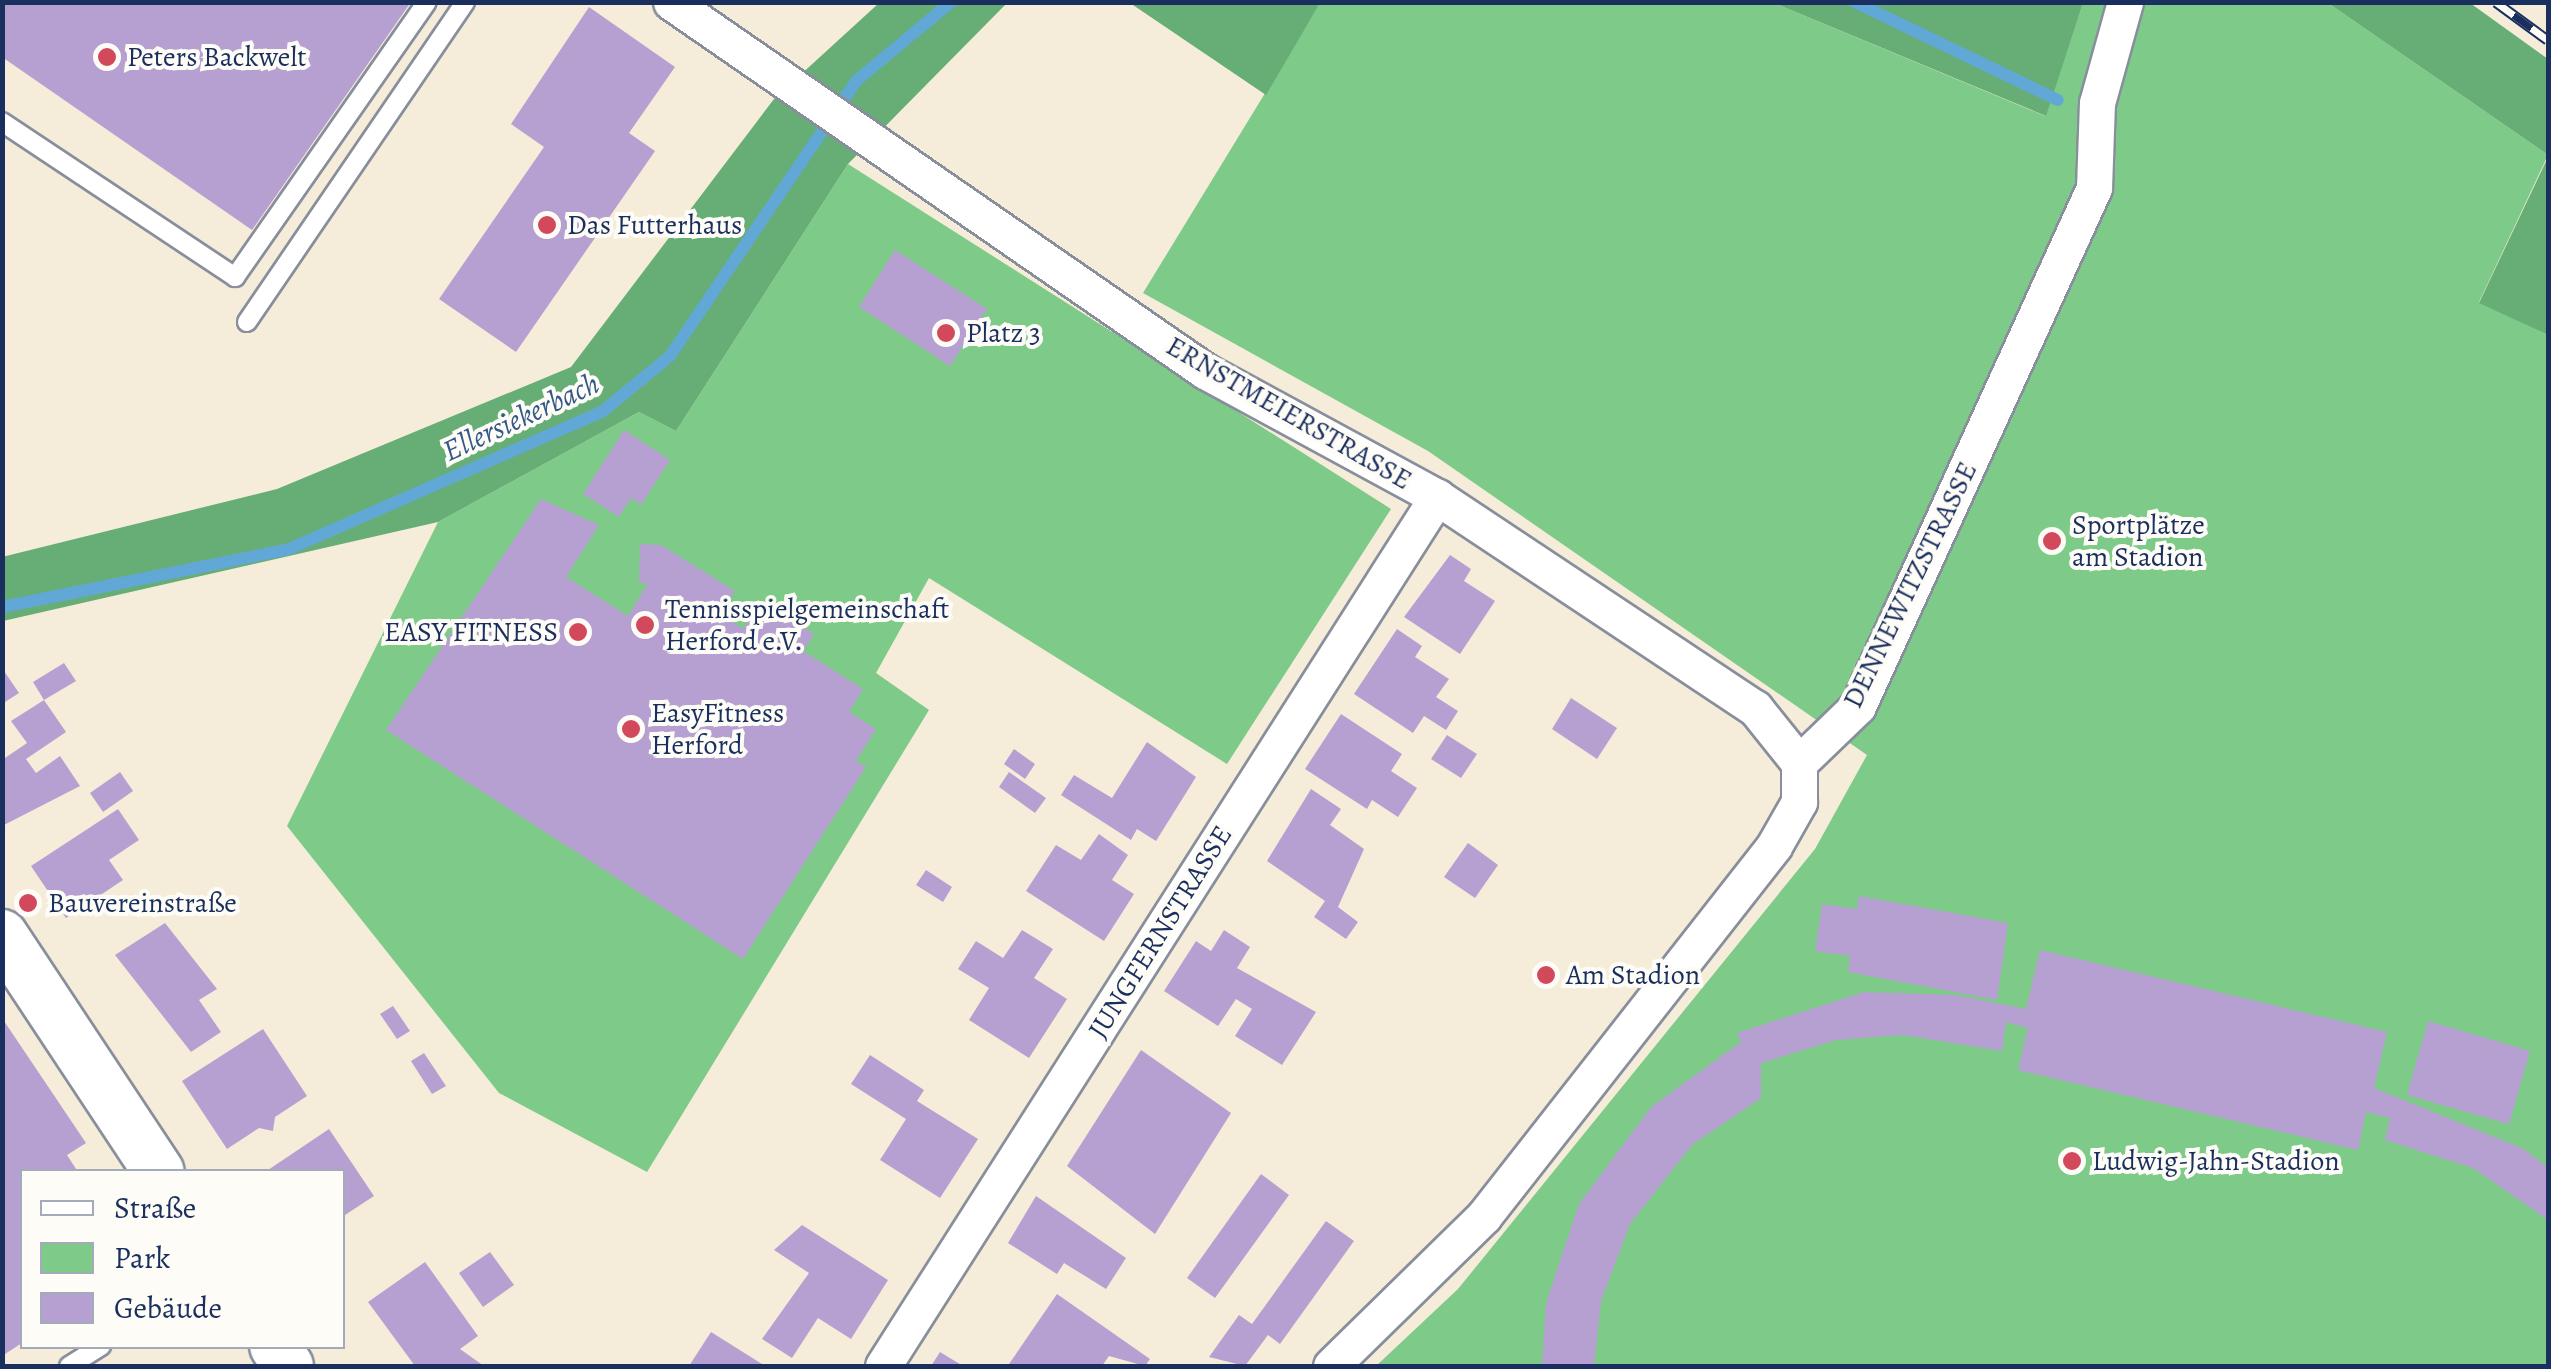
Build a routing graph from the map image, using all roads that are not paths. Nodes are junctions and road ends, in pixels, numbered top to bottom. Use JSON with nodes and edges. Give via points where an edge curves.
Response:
{"nodes":[{"id":1,"x":427,"y":2,"type":"edge"},
{"id":2,"x":464,"y":2,"type":"edge"},
{"id":3,"x":671,"y":2,"type":"edge"},
{"id":4,"x":2124,"y":2,"type":"edge"},
{"id":5,"x":2,"y":122,"type":"edge"},
{"id":6,"x":248,"y":322,"type":"dead end"},
{"id":7,"x":1437,"y":497,"type":"junction"},
{"id":8,"x":1799,"y":763,"type":"junction"},
{"id":9,"x":5,"y":945,"type":"edge"},
{"id":10,"x":157,"y":1169,"type":"edge"},
{"id":11,"x":96,"y":1349,"type":"edge"},
{"id":12,"x":69,"y":1366,"type":"edge"},
{"id":13,"x":883,"y":1366,"type":"edge"},
{"id":14,"x":1331,"y":1366,"type":"edge"}],
"edges":[{"from":1,"to":5,"type":"lane","via":[[234,278]]},
{"from":2,"to":6,"type":"lane"},
{"from":3,"to":7,"type":"street","name":"ERNSTMEIERSTRASSE","via":[[1205,371]]},
{"from":4,"to":8,"type":"street","name":"DENNEWITZSTRASSE","via":[[2097,103],[2094,188],[1858,706]]},
{"from":7,"to":8,"type":"street","name":"ERNSTMEIERSTRASSE","via":[[1755,708]]},
{"from":7,"to":13,"type":"street","name":"JUNGFERNSTRASSE"},
{"from":8,"to":14,"type":"street","via":[[1798,802],[1750,877],[1468,1235]]},
{"from":9,"to":10,"type":"main road"},
{"from":11,"to":12,"type":"lane"}]}
